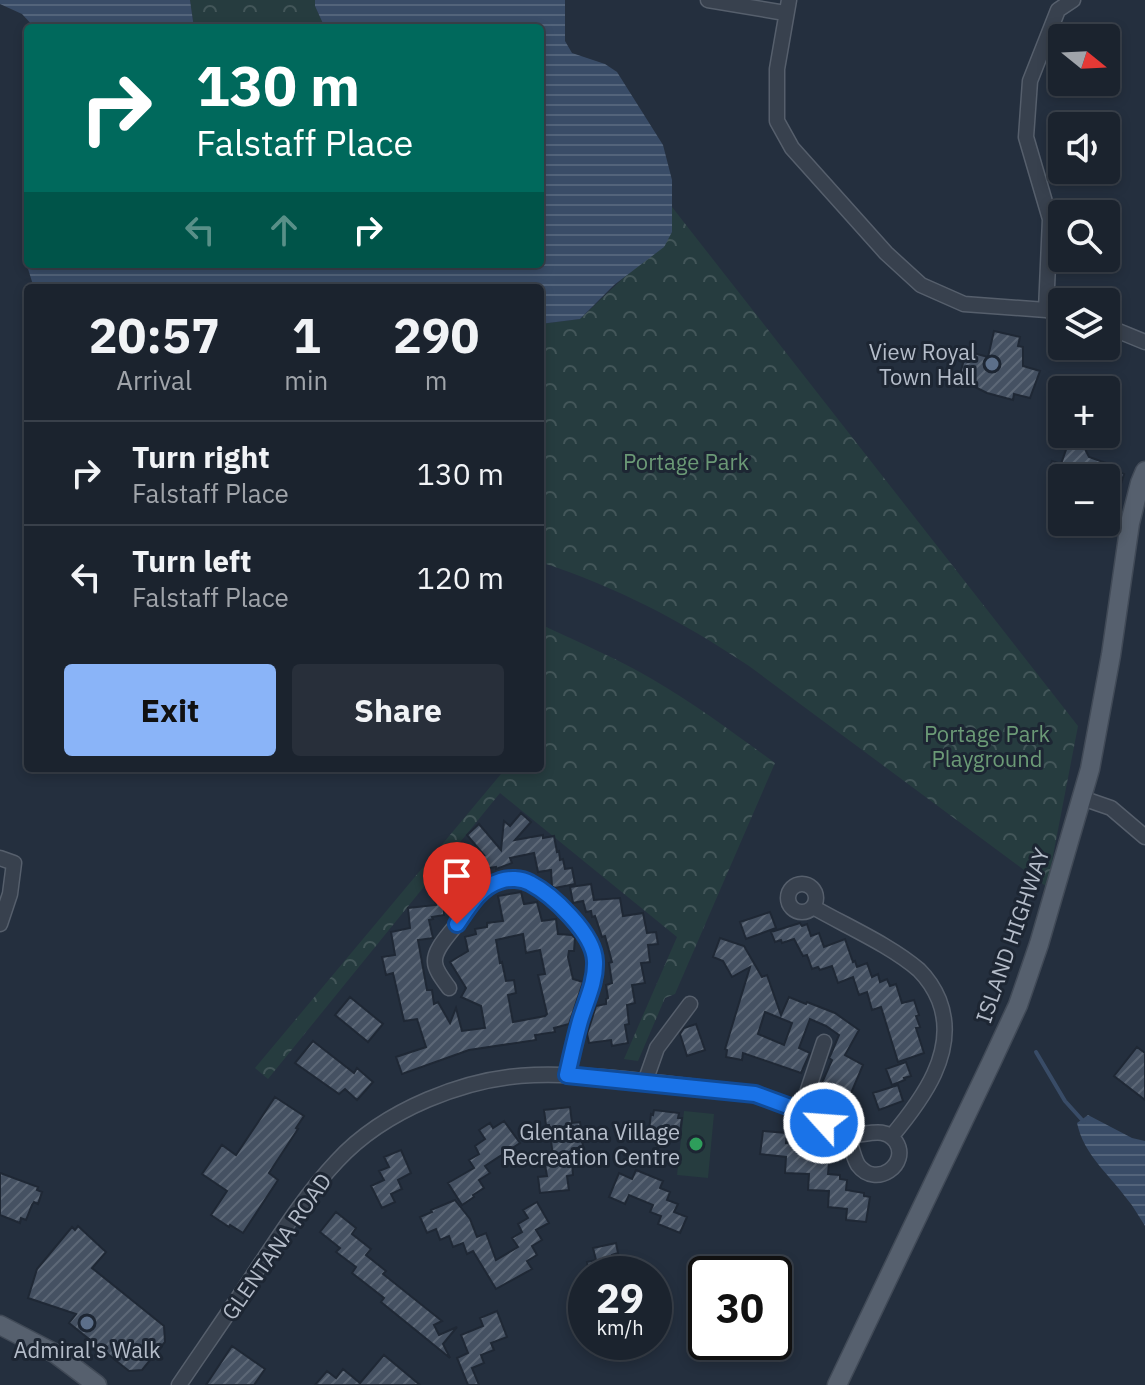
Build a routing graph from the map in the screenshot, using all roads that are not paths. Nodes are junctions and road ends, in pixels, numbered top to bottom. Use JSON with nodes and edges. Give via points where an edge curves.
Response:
{"nodes":[{"id":1,"x":708,"y":0,"type":"edge"},
{"id":2,"x":1046,"y":0,"type":"edge"},
{"id":3,"x":1073,"y":0,"type":"edge"},
{"id":4,"x":787,"y":7,"type":"edge"},
{"id":5,"x":1058,"y":10,"type":"junction"},
{"id":6,"x":1046,"y":310,"type":"joint"},
{"id":7,"x":1120,"y":332,"type":"edge"},
{"id":8,"x":1145,"y":342,"type":"edge"},
{"id":9,"x":1145,"y":471,"type":"edge"},
{"id":10,"x":1082,"y":798,"type":"junction"},
{"id":11,"x":1145,"y":837,"type":"edge"},
{"id":12,"x":7,"y":861,"type":"edge"},
{"id":13,"x":813,"y":907,"type":"dead end"},
{"id":14,"x":0,"y":924,"type":"edge"},
{"id":15,"x":449,"y":988,"type":"dead end"},
{"id":16,"x":690,"y":1004,"type":"dead end"},
{"id":17,"x":824,"y":1042,"type":"dead end"},
{"id":18,"x":567,"y":1075,"type":"junction"},
{"id":19,"x":645,"y":1082,"type":"junction"},
{"id":20,"x":801,"y":1111,"type":"junction"},
{"id":21,"x":848,"y":1135,"type":"junction"},
{"id":22,"x":891,"y":1137,"type":"junction"},
{"id":23,"x":0,"y":1325,"type":"edge"},
{"id":24,"x":97,"y":1385,"type":"edge"},
{"id":25,"x":179,"y":1385,"type":"edge"},
{"id":26,"x":837,"y":1385,"type":"edge"}],
"edges":[{"from":1,"to":4,"type":"street"},
{"from":2,"to":5,"type":"street"},
{"from":3,"to":5,"type":"street"},
{"from":4,"to":6,"type":"street","via":[[777,69],[777,121],[792,148],[921,285],[964,304]]},
{"from":5,"to":6,"type":"street","via":[[1030,81],[1026,137],[1050,219]]},
{"from":7,"to":8,"type":"street"},
{"from":9,"to":10,"type":"main road","name":"ISLAND HIGHWAY","via":[[1130,523]]},
{"from":10,"to":11,"type":"street","via":[[1111,808]]},
{"from":10,"to":26,"type":"main road","name":"ISLAND HIGHWAY","via":[[1018,1005]]},
{"from":12,"to":14,"type":"street","via":[[10,894]]},
{"from":13,"to":22,"type":"street","via":[[919,971],[933,986],[943,1011],[939,1064]]},
{"from":15,"to":18,"type":"street","via":[[435,964],[436,953],[485,888],[515,879],[545,894],[578,926],[596,958]]},
{"from":16,"to":19,"type":"street","via":[[657,1048]]},
{"from":17,"to":20,"type":"street"},
{"from":18,"to":19,"type":"street","name":"GLENTANA ROAD"},
{"from":18,"to":25,"type":"street","name":"GLENTANA ROAD","via":[[503,1077],[473,1084],[400,1113],[363,1137],[301,1205]]},
{"from":19,"to":20,"type":"street","name":"GLENTANA ROAD","via":[[755,1094]]},
{"from":20,"to":21,"type":"street","name":"GLENTANA ROAD"},
{"from":21,"to":22,"type":"street","name":"GLENTANA ROAD","via":[[873,1131]]},
{"from":21,"to":22,"type":"street","via":[[858,1164],[877,1176],[896,1164],[899,1152]]},
{"from":23,"to":24,"type":"main road","via":[[56,1354]]}]}
